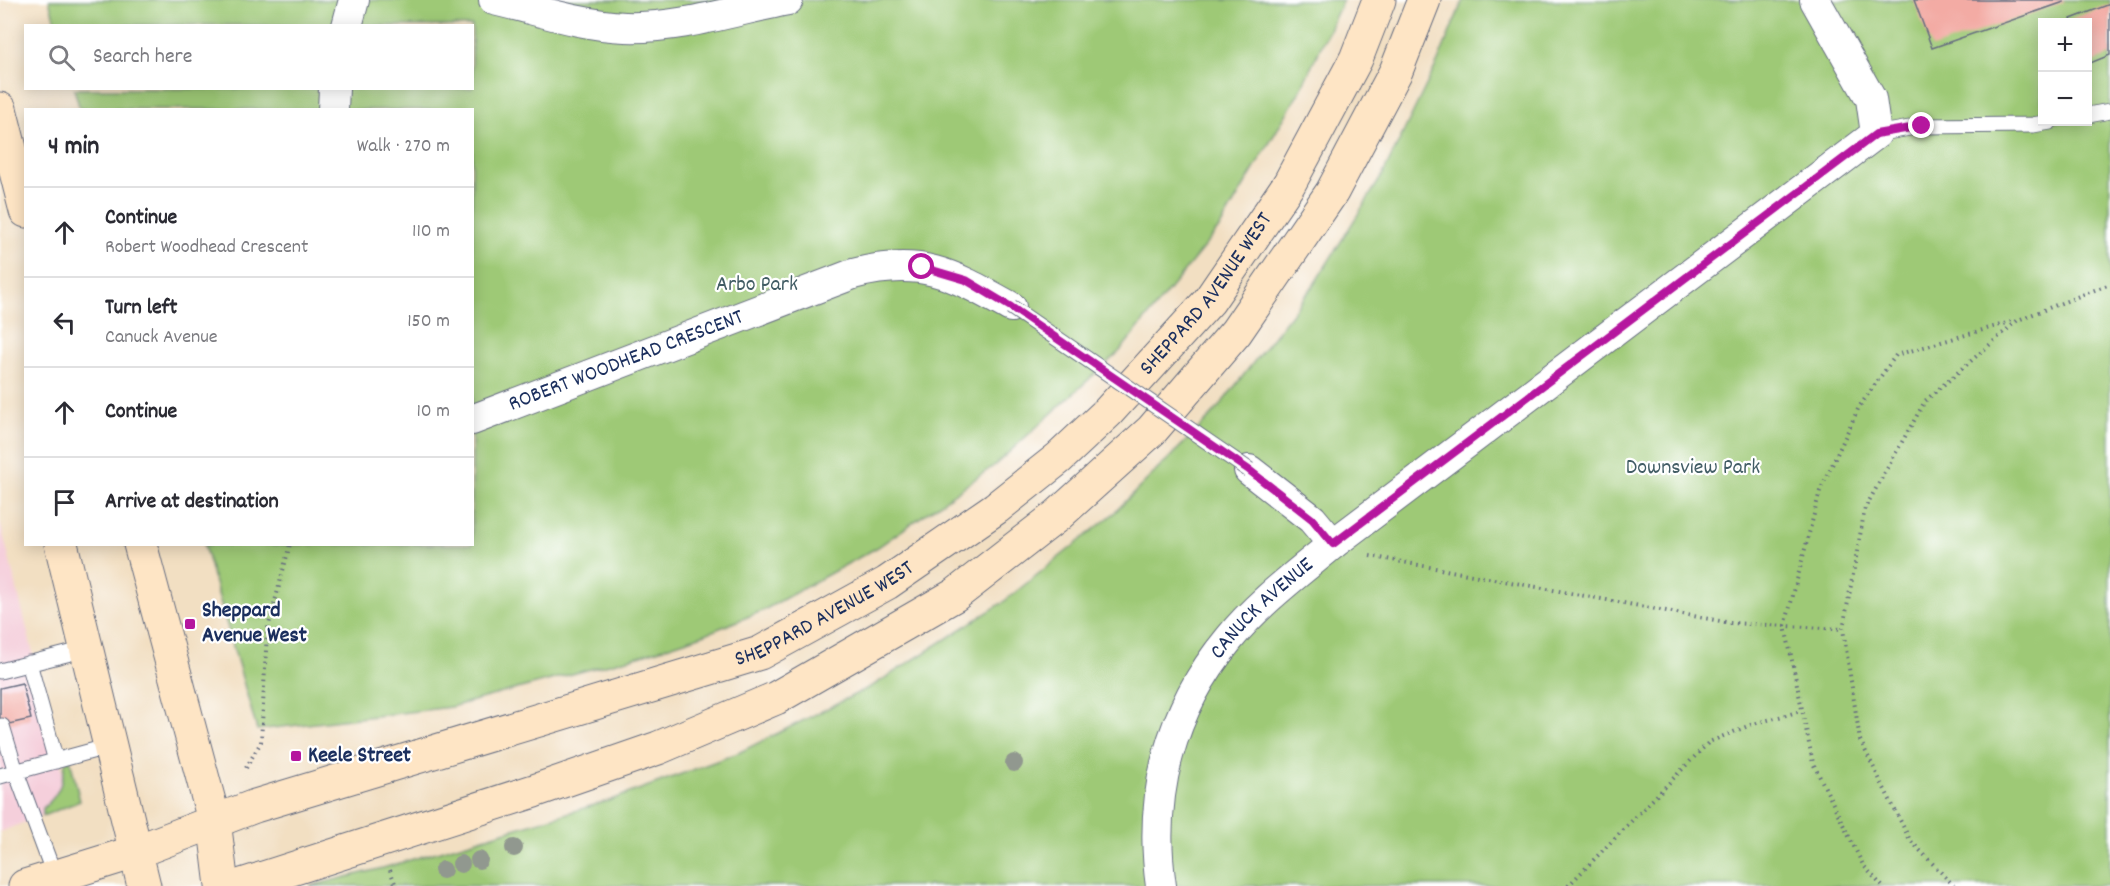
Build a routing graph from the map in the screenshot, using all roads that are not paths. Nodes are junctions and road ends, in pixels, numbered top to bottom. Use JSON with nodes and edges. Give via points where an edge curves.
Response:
{"nodes":[{"id":1,"x":354,"y":0,"type":"edge"},
{"id":2,"x":494,"y":0,"type":"edge"},
{"id":3,"x":788,"y":0,"type":"edge"},
{"id":4,"x":1379,"y":0,"type":"edge"},
{"id":5,"x":1424,"y":0,"type":"edge"},
{"id":6,"x":1815,"y":0,"type":"edge"},
{"id":7,"x":348,"y":24,"type":"edge"},
{"id":8,"x":334,"y":90,"type":"edge"},
{"id":9,"x":333,"y":108,"type":"edge"},
{"id":10,"x":0,"y":110,"type":"edge"},
{"id":11,"x":2110,"y":111,"type":"edge"},
{"id":12,"x":2092,"y":114,"type":"edge"},
{"id":13,"x":2038,"y":124,"type":"edge"},
{"id":14,"x":1876,"y":134,"type":"junction"},
{"id":15,"x":15,"y":194,"type":"edge"},
{"id":16,"x":1011,"y":307,"type":"joint"},
{"id":17,"x":474,"y":419,"type":"edge"},
{"id":18,"x":1249,"y":470,"type":"joint"},
{"id":19,"x":1333,"y":544,"type":"junction"},
{"id":20,"x":61,"y":546,"type":"edge"},
{"id":21,"x":141,"y":546,"type":"edge"},
{"id":22,"x":86,"y":649,"type":"junction"},
{"id":23,"x":29,"y":663,"type":"junction"},
{"id":24,"x":0,"y":671,"type":"edge"},
{"id":25,"x":2,"y":726,"type":"dead end"},
{"id":26,"x":110,"y":746,"type":"junction"},
{"id":27,"x":56,"y":761,"type":"junction"},
{"id":28,"x":16,"y":772,"type":"junction"},
{"id":29,"x":0,"y":776,"type":"edge"},
{"id":30,"x":213,"y":820,"type":"junction"},
{"id":31,"x":135,"y":852,"type":"junction"},
{"id":32,"x":40,"y":881,"type":"edge"},
{"id":33,"x":144,"y":886,"type":"edge"},
{"id":34,"x":222,"y":886,"type":"edge"},
{"id":35,"x":239,"y":886,"type":"edge"},
{"id":36,"x":1161,"y":886,"type":"edge"}],
"edges":[{"from":1,"to":7,"type":"street"},
{"from":2,"to":3,"type":"street","via":[[593,24],[626,27],[659,26]]},
{"from":4,"to":30,"type":"main road","name":"SHEPPARD AVENUE WEST","via":[[1356,58],[1289,184],[1209,301],[1108,412],[1059,458],[996,508],[887,584],[760,653]]},
{"from":5,"to":35,"type":"main road","name":"SHEPPARD AVENUE WEST","via":[[1396,71],[1332,192],[1236,332],[1152,430],[1058,515],[955,595],[776,698],[658,748]]},
{"from":6,"to":14,"type":"street","via":[[1871,99]]},
{"from":8,"to":9,"type":"street"},
{"from":10,"to":15,"type":"main road"},
{"from":11,"to":12,"type":"lane"},
{"from":13,"to":14,"type":"lane","via":[[1922,126]]},
{"from":14,"to":19,"type":"street","name":"CANUCK AVENUE"},
{"from":16,"to":17,"type":"street","name":"ROBERT WOODHEAD CRESCENT","via":[[966,280],[942,273],[900,266],[874,269]]},
{"from":16,"to":18,"type":"lane","name":"ROBERT WOODHEAD CRESCENT","bridge":true},
{"from":18,"to":19,"type":"street","name":"ROBERT WOODHEAD CRESCENT","via":[[1312,519]]},
{"from":19,"to":36,"type":"street","name":"CANUCK AVENUE","via":[[1271,596],[1229,639],[1194,689],[1172,738],[1158,804]]},
{"from":20,"to":22,"type":"main road"},
{"from":21,"to":30,"type":"main road"},
{"from":22,"to":23,"type":"lane"},
{"from":22,"to":26,"type":"main road"},
{"from":23,"to":24,"type":"lane"},
{"from":23,"to":27,"type":"lane"},
{"from":25,"to":28,"type":"lane"},
{"from":26,"to":27,"type":"lane"},
{"from":26,"to":31,"type":"main road"},
{"from":27,"to":28,"type":"lane"},
{"from":28,"to":29,"type":"lane"},
{"from":28,"to":32,"type":"lane"},
{"from":30,"to":31,"type":"main road","name":"SHEPPARD AVENUE WEST"},
{"from":30,"to":34,"type":"main road"},
{"from":31,"to":32,"type":"main road","name":"SHEPPARD AVENUE WEST"},
{"from":31,"to":33,"type":"main road"}]}
